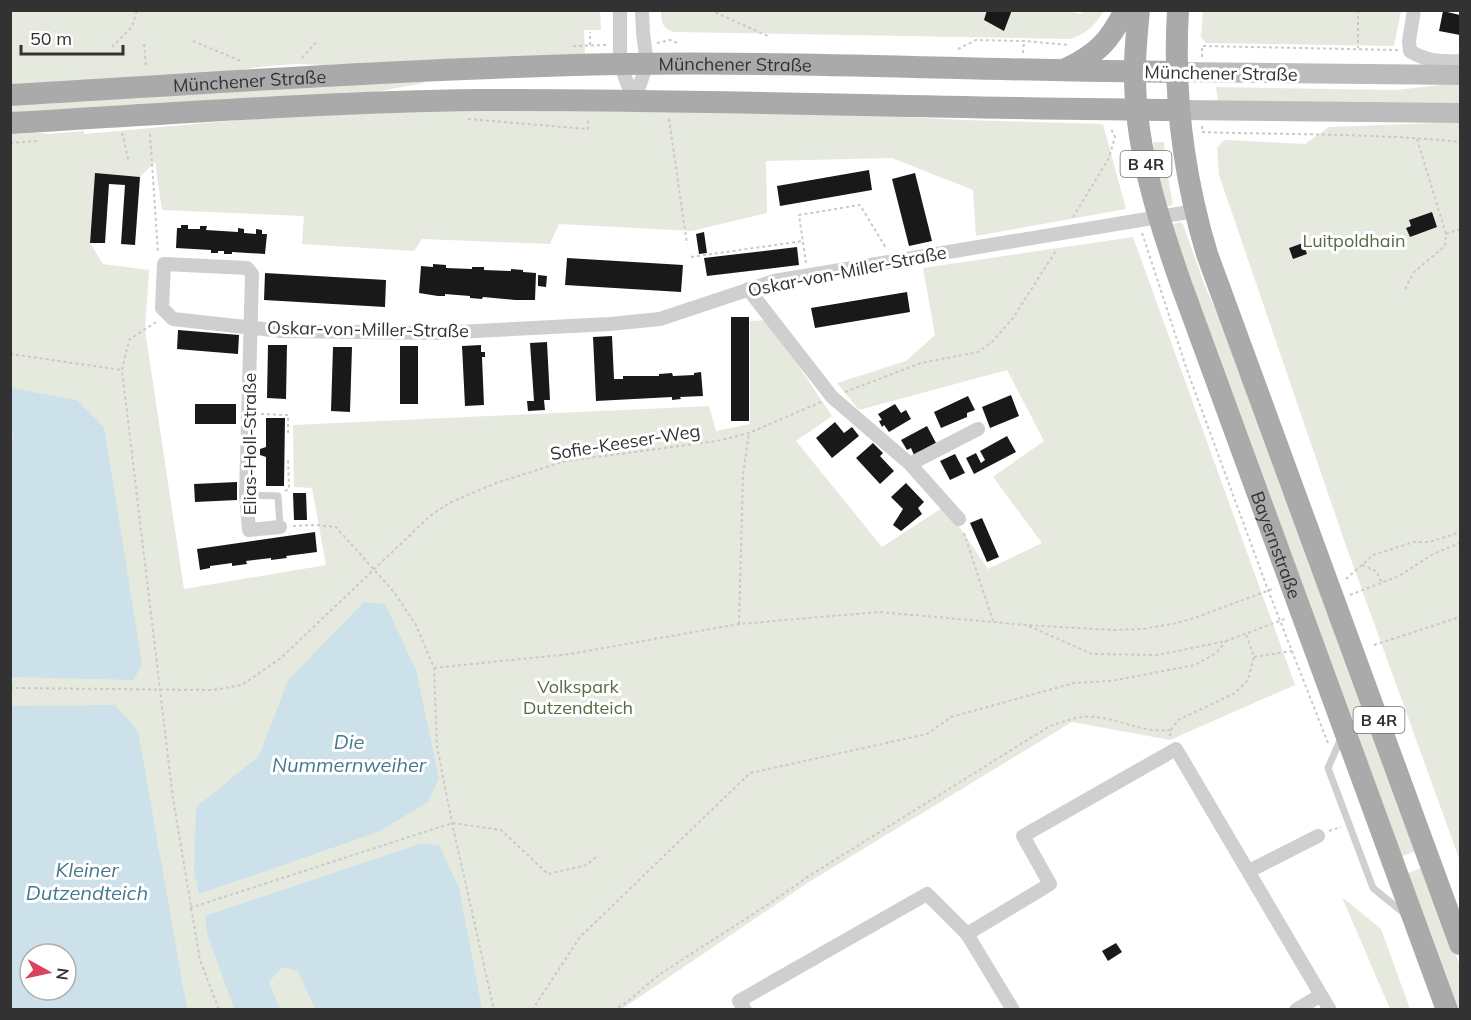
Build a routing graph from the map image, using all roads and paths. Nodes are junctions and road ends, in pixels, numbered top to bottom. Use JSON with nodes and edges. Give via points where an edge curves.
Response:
{"nodes":[{"id":1,"x":137,"y":10,"type":"edge"},
{"id":2,"x":620,"y":10,"type":"edge"},
{"id":3,"x":642,"y":10,"type":"edge"},
{"id":4,"x":710,"y":10,"type":"edge"},
{"id":5,"x":1125,"y":10,"type":"edge"},
{"id":6,"x":1139,"y":10,"type":"edge"},
{"id":7,"x":1178,"y":10,"type":"edge"},
{"id":8,"x":1358,"y":10,"type":"edge"},
{"id":9,"x":1414,"y":10,"type":"edge"},
{"id":10,"x":770,"y":38,"type":"dead end"},
{"id":11,"x":194,"y":40,"type":"dead end"},
{"id":12,"x":318,"y":40,"type":"dead end"},
{"id":13,"x":976,"y":40,"type":"dead end"},
{"id":14,"x":1024,"y":41,"type":"junction"},
{"id":15,"x":144,"y":44,"type":"dead end"},
{"id":16,"x":1078,"y":44,"type":"dead end"},
{"id":17,"x":1202,"y":46,"type":"dead end"},
{"id":18,"x":112,"y":47,"type":"dead end"},
{"id":19,"x":1358,"y":48,"type":"junction"},
{"id":20,"x":1410,"y":51,"type":"junction"},
{"id":21,"x":1023,"y":53,"type":"dead end"},
{"id":22,"x":301,"y":59,"type":"dead end"},
{"id":23,"x":1461,"y":61,"type":"edge"},
{"id":24,"x":243,"y":62,"type":"dead end"},
{"id":25,"x":620,"y":64,"type":"junction"},
{"id":26,"x":647,"y":64,"type":"junction"},
{"id":27,"x":146,"y":66,"type":"dead end"},
{"id":28,"x":1064,"y":70,"type":"junction"},
{"id":29,"x":1135,"y":72,"type":"junction"},
{"id":30,"x":1177,"y":72,"type":"junction"},
{"id":31,"x":1461,"y":75,"type":"edge"},
{"id":32,"x":10,"y":95,"type":"edge"},
{"id":33,"x":634,"y":101,"type":"junction"},
{"id":34,"x":1137,"y":110,"type":"junction"},
{"id":35,"x":1179,"y":110,"type":"junction"},
{"id":36,"x":1461,"y":113,"type":"edge"},
{"id":37,"x":469,"y":119,"type":"dead end"},
{"id":38,"x":10,"y":123,"type":"edge"},
{"id":39,"x":669,"y":125,"type":"dead end"},
{"id":40,"x":588,"y":129,"type":"dead end"},
{"id":41,"x":122,"y":132,"type":"dead end"},
{"id":42,"x":1202,"y":132,"type":"dead end"},
{"id":43,"x":150,"y":134,"type":"dead end"},
{"id":44,"x":1115,"y":137,"type":"dead end"},
{"id":45,"x":1417,"y":138,"type":"junction"},
{"id":46,"x":1461,"y":142,"type":"edge"},
{"id":47,"x":129,"y":162,"type":"dead end"},
{"id":48,"x":1195,"y":211,"type":"junction"},
{"id":49,"x":1149,"y":220,"type":"junction"},
{"id":50,"x":1070,"y":222,"type":"dead end"},
{"id":51,"x":1461,"y":229,"type":"edge"},
{"id":52,"x":1446,"y":234,"type":"junction"},
{"id":53,"x":803,"y":241,"type":"junction"},
{"id":54,"x":1060,"y":241,"type":"dead end"},
{"id":55,"x":687,"y":244,"type":"dead end"},
{"id":56,"x":691,"y":257,"type":"dead end"},
{"id":57,"x":893,"y":261,"type":"junction"},
{"id":58,"x":164,"y":264,"type":"junction"},
{"id":59,"x":807,"y":276,"type":"junction"},
{"id":60,"x":748,"y":289,"type":"junction"},
{"id":61,"x":1405,"y":289,"type":"dead end"},
{"id":62,"x":167,"y":315,"type":"junction"},
{"id":63,"x":249,"y":327,"type":"junction"},
{"id":64,"x":10,"y":354,"type":"edge"},
{"id":65,"x":122,"y":370,"type":"junction"},
{"id":66,"x":832,"y":397,"type":"junction"},
{"id":67,"x":248,"y":414,"type":"junction"},
{"id":68,"x":978,"y":429,"type":"dead end"},
{"id":69,"x":749,"y":433,"type":"junction"},
{"id":70,"x":288,"y":436,"type":"dead end"},
{"id":71,"x":288,"y":458,"type":"dead end"},
{"id":72,"x":910,"y":464,"type":"junction"},
{"id":73,"x":246,"y":495,"type":"junction"},
{"id":74,"x":278,"y":496,"type":"junction"},
{"id":75,"x":959,"y":519,"type":"joint"},
{"id":76,"x":280,"y":527,"type":"junction"},
{"id":77,"x":1461,"y":532,"type":"edge"},
{"id":78,"x":1461,"y":543,"type":"edge"},
{"id":79,"x":1362,"y":565,"type":"junction"},
{"id":80,"x":372,"y":570,"type":"junction"},
{"id":81,"x":1346,"y":579,"type":"dead end"},
{"id":82,"x":1279,"y":586,"type":"dead end"},
{"id":83,"x":1268,"y":590,"type":"junction"},
{"id":84,"x":1461,"y":617,"type":"edge"},
{"id":85,"x":993,"y":621,"type":"junction"},
{"id":86,"x":739,"y":624,"type":"junction"},
{"id":87,"x":1027,"y":625,"type":"junction"},
{"id":88,"x":1256,"y":630,"type":"dead end"},
{"id":89,"x":1246,"y":634,"type":"junction"},
{"id":90,"x":1226,"y":641,"type":"junction"},
{"id":91,"x":1374,"y":645,"type":"dead end"},
{"id":92,"x":1292,"y":651,"type":"junction"},
{"id":93,"x":1254,"y":657,"type":"junction"},
{"id":94,"x":434,"y":668,"type":"junction"},
{"id":95,"x":10,"y":688,"type":"edge"},
{"id":96,"x":161,"y":690,"type":"junction"},
{"id":97,"x":1172,"y":730,"type":"junction"},
{"id":98,"x":1345,"y":731,"type":"junction"},
{"id":99,"x":1176,"y":749,"type":"junction"},
{"id":100,"x":1332,"y":754,"type":"junction"},
{"id":101,"x":452,"y":823,"type":"junction"},
{"id":102,"x":1349,"y":824,"type":"junction"},
{"id":103,"x":1318,"y":836,"type":"joint"},
{"id":104,"x":597,"y":856,"type":"dead end"},
{"id":105,"x":1249,"y":871,"type":"junction"},
{"id":106,"x":190,"y":908,"type":"junction"},
{"id":107,"x":1414,"y":919,"type":"junction"},
{"id":108,"x":968,"y":934,"type":"junction"},
{"id":109,"x":1461,"y":944,"type":"edge"},
{"id":110,"x":1321,"y":995,"type":"junction"},
{"id":111,"x":219,"y":1010,"type":"edge"},
{"id":112,"x":494,"y":1010,"type":"edge"},
{"id":113,"x":532,"y":1010,"type":"edge"},
{"id":114,"x":613,"y":1010,"type":"edge"},
{"id":115,"x":745,"y":1010,"type":"edge"},
{"id":116,"x":1013,"y":1010,"type":"edge"},
{"id":117,"x":1296,"y":1010,"type":"edge"},
{"id":118,"x":1330,"y":1010,"type":"edge"},
{"id":119,"x":1447,"y":1010,"type":"edge"}],
"edges":[{"from":1,"to":18,"type":"path","via":[[132,27]]},
{"from":2,"to":25,"type":"street"},
{"from":3,"to":26,"type":"street"},
{"from":4,"to":10,"type":"path"},
{"from":5,"to":28,"type":"main road","via":[[1106,44]]},
{"from":6,"to":29,"type":"main road","number":"B 4R"},
{"from":7,"to":30,"type":"main road","number":"B 4R"},
{"from":8,"to":19,"type":"path"},
{"from":9,"to":20,"type":"street"},
{"from":11,"to":24,"type":"path"},
{"from":12,"to":22,"type":"path"},
{"from":13,"to":14,"type":"path"},
{"from":14,"to":16,"type":"path"},
{"from":14,"to":21,"type":"path"},
{"from":15,"to":27,"type":"path"},
{"from":17,"to":19,"type":"path"},
{"from":19,"to":20,"type":"path"},
{"from":20,"to":23,"type":"street","via":[[1438,62]]},
{"from":25,"to":26,"type":"main road","name":"Münchener Straße"},
{"from":25,"to":32,"type":"main road","name":"Münchener Straße","via":[[440,70]]},
{"from":25,"to":33,"type":"street"},
{"from":26,"to":28,"type":"main road","name":"Münchener Straße"},
{"from":26,"to":33,"type":"street"},
{"from":28,"to":29,"type":"main road","name":"Münchener Straße"},
{"from":29,"to":30,"type":"main road","name":"Münchener Straße"},
{"from":29,"to":34,"type":"main road","name":"Bayernstraße","number":"B 4R"},
{"from":30,"to":31,"type":"main road","name":"Münchener Straße"},
{"from":30,"to":35,"type":"main road","name":"Bayernstraße","number":"B 4R"},
{"from":33,"to":34,"type":"main road","name":"Münchener Straße"},
{"from":33,"to":38,"type":"main road","name":"Münchener Straße","via":[[385,102]]},
{"from":34,"to":35,"type":"main road","name":"Münchener Straße"},
{"from":34,"to":49,"type":"main road","name":"Bayernstraße","number":"B 4R","via":[[1149,178]]},
{"from":35,"to":36,"type":"main road","name":"Münchener Straße"},
{"from":35,"to":48,"type":"main road","name":"Bayernstraße","number":"B 4R"},
{"from":37,"to":40,"type":"path"},
{"from":39,"to":55,"type":"path"},
{"from":41,"to":47,"type":"path"},
{"from":42,"to":45,"type":"path"},
{"from":43,"to":58,"type":"path","via":[[159,253]]},
{"from":44,"to":50,"type":"path","via":[[1109,158]]},
{"from":45,"to":46,"type":"path"},
{"from":45,"to":52,"type":"path"},
{"from":48,"to":49,"type":"street","name":"Oskar-von-Miller-Straße"},
{"from":48,"to":109,"type":"main road","name":"Bayernstraße","number":"B 4R","via":[[1215,279]]},
{"from":49,"to":57,"type":"street","name":"Oskar-von-Miller-Straße"},
{"from":49,"to":83,"type":"path","via":[[1187,370]]},
{"from":49,"to":98,"type":"main road","name":"Bayernstraße","number":"B 4R","via":[[1181,284]]},
{"from":51,"to":52,"type":"path"},
{"from":52,"to":61,"type":"path","via":[[1445,246],[1414,272]]},
{"from":53,"to":56,"type":"path"},
{"from":53,"to":57,"type":"path","via":[[799,215],[860,206]]},
{"from":53,"to":59,"type":"path"},
{"from":54,"to":66,"type":"path","name":"Sofie-Keeser-Weg","via":[[1013,318],[978,352],[921,363]]},
{"from":57,"to":59,"type":"street","name":"Oskar-von-Miller-Straße"},
{"from":58,"to":62,"type":"street","via":[[162,308]]},
{"from":58,"to":63,"type":"street","name":"Elias-Holl-Straße","via":[[247,268],[252,274]]},
{"from":59,"to":60,"type":"street","name":"Oskar-von-Miller-Straße"},
{"from":60,"to":63,"type":"street","name":"Oskar-von-Miller-Straße","via":[[660,319],[610,324],[438,333]]},
{"from":60,"to":66,"type":"street"},
{"from":62,"to":63,"type":"street","name":"Oskar-von-Miller-Straße","via":[[173,319]]},
{"from":62,"to":65,"type":"path","via":[[129,340]]},
{"from":63,"to":67,"type":"street","name":"Elias-Holl-Straße"},
{"from":64,"to":65,"type":"path"},
{"from":65,"to":96,"type":"path"},
{"from":66,"to":69,"type":"path","name":"Sofie-Keeser-Weg"},
{"from":66,"to":72,"type":"street"},
{"from":67,"to":70,"type":"path","via":[[288,415]]},
{"from":67,"to":73,"type":"street","name":"Elias-Holl-Straße"},
{"from":68,"to":72,"type":"street"},
{"from":69,"to":80,"type":"path","name":"Sofie-Keeser-Weg","via":[[717,441],[566,461],[496,483],[430,516]]},
{"from":69,"to":86,"type":"path","via":[[743,474]]},
{"from":71,"to":74,"type":"path","via":[[289,489]]},
{"from":72,"to":75,"type":"street"},
{"from":73,"to":74,"type":"lane"},
{"from":73,"to":76,"type":"street","name":"Elias-Holl-Straße","via":[[249,530]]},
{"from":74,"to":76,"type":"lane"},
{"from":75,"to":85,"type":"path"},
{"from":76,"to":80,"type":"path","via":[[336,527]]},
{"from":77,"to":79,"type":"path","via":[[1373,555]]},
{"from":78,"to":79,"type":"path","via":[[1433,554],[1382,584],[1376,571]]},
{"from":79,"to":81,"type":"path"},
{"from":80,"to":94,"type":"path","via":[[394,592],[416,625]]},
{"from":80,"to":96,"type":"path","name":"Sofie-Keeser-Weg","via":[[281,658],[242,685],[212,690]]},
{"from":82,"to":83,"type":"path"},
{"from":83,"to":87,"type":"path","via":[[1177,623],[1143,628]]},
{"from":83,"to":92,"type":"path"},
{"from":84,"to":91,"type":"path"},
{"from":85,"to":86,"type":"path","via":[[879,612]]},
{"from":85,"to":87,"type":"path"},
{"from":86,"to":94,"type":"path","via":[[570,654]]},
{"from":87,"to":90,"type":"path","via":[[1092,654],[1158,655]]},
{"from":88,"to":89,"type":"path"},
{"from":89,"to":90,"type":"path"},
{"from":89,"to":93,"type":"path"},
{"from":90,"to":113,"type":"path","via":[[1195,665],[1111,681],[1074,683],[951,717],[927,734],[750,773],[580,936]]},
{"from":92,"to":93,"type":"path"},
{"from":92,"to":100,"type":"path"},
{"from":93,"to":97,"type":"path","via":[[1248,680],[1235,693],[1178,720]]},
{"from":94,"to":101,"type":"path","via":[[437,746]]},
{"from":95,"to":96,"type":"path","name":"Sofie-Keeser-Weg"},
{"from":96,"to":106,"type":"path"},
{"from":97,"to":99,"type":"path","via":[[1170,740]]},
{"from":97,"to":114,"type":"path","via":[[1154,732],[1096,717],[1075,718],[1050,726],[809,876]]},
{"from":98,"to":100,"type":"lane"},
{"from":98,"to":107,"type":"main road","name":"Bayernstraße","number":"B 4R"},
{"from":99,"to":105,"type":"street"},
{"from":99,"to":108,"type":"street","via":[[1023,836],[1050,884]]},
{"from":100,"to":102,"type":"lane","via":[[1328,768]]},
{"from":101,"to":104,"type":"path","via":[[501,830],[548,874],[587,866]]},
{"from":101,"to":106,"type":"path"},
{"from":101,"to":112,"type":"path"},
{"from":102,"to":103,"type":"path"},
{"from":102,"to":107,"type":"lane","via":[[1373,888]]},
{"from":103,"to":105,"type":"street"},
{"from":105,"to":110,"type":"street"},
{"from":106,"to":111,"type":"path","via":[[200,960]]},
{"from":107,"to":119,"type":"main road","name":"Bayernstraße","number":"B 4R"},
{"from":108,"to":115,"type":"street","via":[[927,894],[739,1001]]},
{"from":108,"to":116,"type":"street"},
{"from":110,"to":117,"type":"street"},
{"from":110,"to":118,"type":"street"}]}
